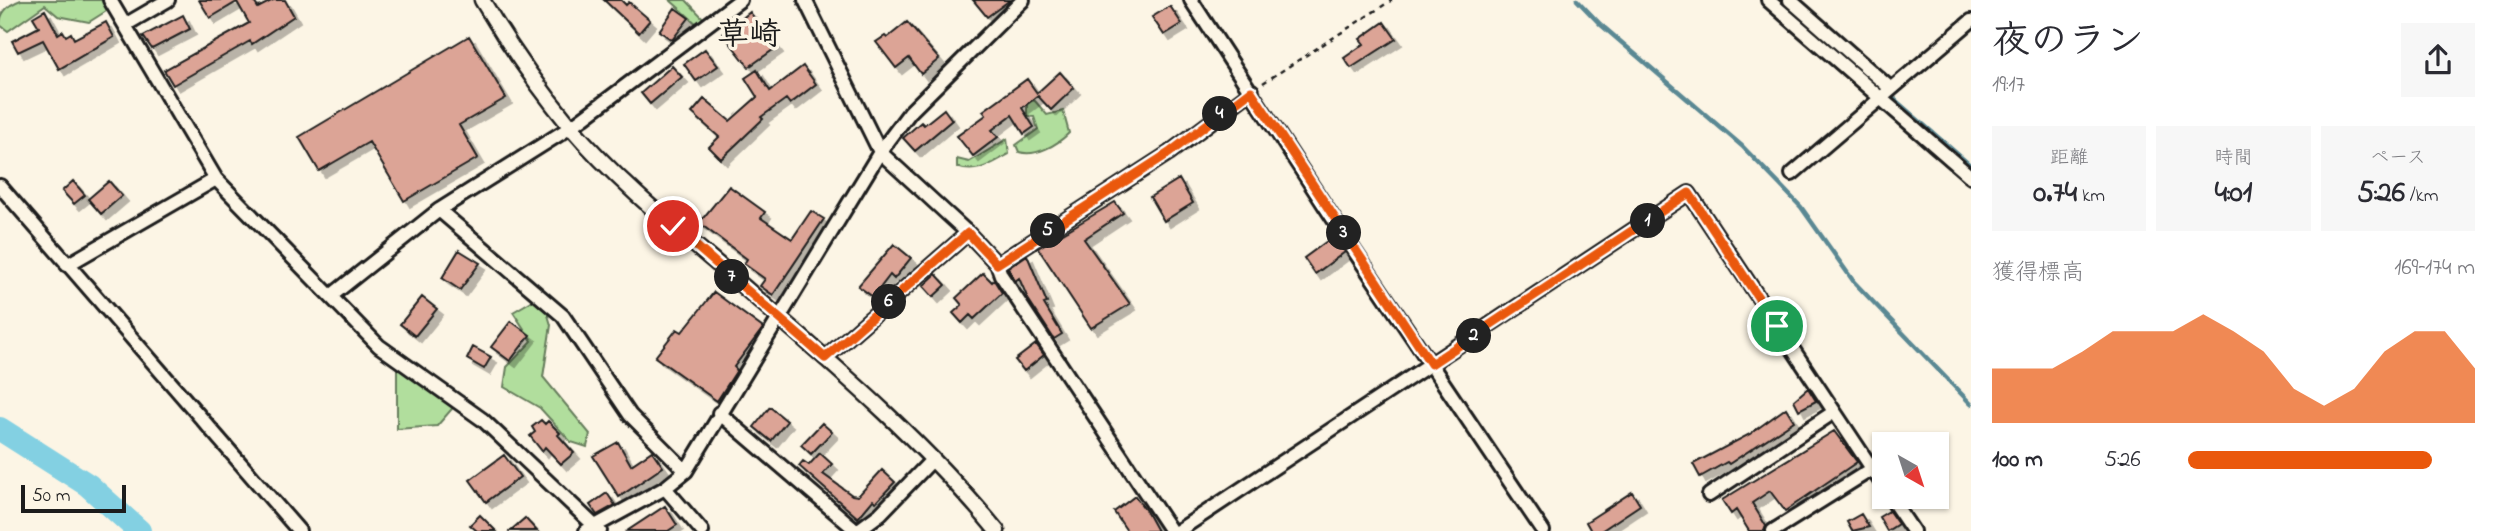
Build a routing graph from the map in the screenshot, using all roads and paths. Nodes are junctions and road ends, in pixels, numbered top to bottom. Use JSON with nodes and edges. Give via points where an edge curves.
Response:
{"nodes":[{"id":1,"x":110,"y":0,"type":"edge"},
{"id":2,"x":168,"y":0,"type":"edge"},
{"id":3,"x":482,"y":0,"type":"edge"},
{"id":4,"x":740,"y":0,"type":"edge"},
{"id":5,"x":805,"y":0,"type":"edge"},
{"id":6,"x":1023,"y":0,"type":"edge"},
{"id":7,"x":1191,"y":0,"type":"edge"},
{"id":8,"x":1392,"y":0,"type":"edge"},
{"id":9,"x":1768,"y":0,"type":"edge"},
{"id":10,"x":1790,"y":0,"type":"edge"},
{"id":11,"x":1971,"y":21,"type":"edge"},
{"id":12,"x":125,"y":25,"type":"junction"},
{"id":13,"x":1891,"y":89,"type":"junction"},
{"id":14,"x":1251,"y":91,"type":"junction"},
{"id":15,"x":1881,"y":98,"type":"junction"},
{"id":16,"x":571,"y":127,"type":"junction"},
{"id":17,"x":880,"y":152,"type":"junction"},
{"id":18,"x":1792,"y":174,"type":"dead end"},
{"id":19,"x":1971,"y":177,"type":"edge"},
{"id":20,"x":216,"y":180,"type":"junction"},
{"id":21,"x":0,"y":186,"type":"edge"},
{"id":22,"x":439,"y":210,"type":"junction"},
{"id":23,"x":968,"y":233,"type":"junction"},
{"id":24,"x":997,"y":264,"type":"junction"},
{"id":25,"x":67,"y":265,"type":"junction"},
{"id":26,"x":331,"y":296,"type":"junction"},
{"id":27,"x":777,"y":316,"type":"junction"},
{"id":28,"x":825,"y":358,"type":"junction"},
{"id":29,"x":1431,"y":364,"type":"junction"},
{"id":30,"x":1834,"y":412,"type":"junction"},
{"id":31,"x":719,"y":413,"type":"junction"},
{"id":32,"x":933,"y":459,"type":"junction"},
{"id":33,"x":1871,"y":468,"type":"joint"},
{"id":34,"x":686,"y":471,"type":"junction"},
{"id":35,"x":665,"y":488,"type":"junction"},
{"id":36,"x":1709,"y":495,"type":"dead end"},
{"id":37,"x":1898,"y":509,"type":"edge"},
{"id":38,"x":594,"y":529,"type":"edge"},
{"id":39,"x":299,"y":531,"type":"edge"},
{"id":40,"x":702,"y":531,"type":"edge"},
{"id":41,"x":857,"y":531,"type":"edge"},
{"id":42,"x":997,"y":531,"type":"edge"},
{"id":43,"x":1171,"y":531,"type":"edge"},
{"id":44,"x":1178,"y":531,"type":"edge"},
{"id":45,"x":1542,"y":531,"type":"edge"},
{"id":46,"x":1773,"y":531,"type":"edge"},
{"id":47,"x":1913,"y":531,"type":"edge"}],
"edges":[{"from":1,"to":12,"type":"street"},
{"from":2,"to":12,"type":"street"},
{"from":3,"to":16,"type":"street"},
{"from":4,"to":16,"type":"street"},
{"from":5,"to":17,"type":"street"},
{"from":6,"to":17,"type":"street","via":[[910,112]]},
{"from":7,"to":14,"type":"street"},
{"from":8,"to":14,"type":"path"},
{"from":9,"to":15,"type":"street"},
{"from":10,"to":13,"type":"street"},
{"from":11,"to":13,"type":"street"},
{"from":12,"to":20,"type":"street"},
{"from":13,"to":15,"type":"street"},
{"from":14,"to":24,"type":"street","via":[[1169,153]]},
{"from":14,"to":29,"type":"street"},
{"from":15,"to":18,"type":"street"},
{"from":15,"to":19,"type":"street"},
{"from":16,"to":22,"type":"street"},
{"from":16,"to":27,"type":"street","via":[[646,203]]},
{"from":17,"to":23,"type":"street"},
{"from":17,"to":27,"type":"street"},
{"from":20,"to":25,"type":"street"},
{"from":20,"to":26,"type":"street"},
{"from":21,"to":25,"type":"street"},
{"from":22,"to":26,"type":"street"},
{"from":22,"to":34,"type":"street","via":[[563,316],[630,415]]},
{"from":23,"to":24,"type":"street"},
{"from":23,"to":28,"type":"street"},
{"from":24,"to":43,"type":"street"},
{"from":25,"to":39,"type":"street"},
{"from":26,"to":38,"type":"street","via":[[379,346],[483,420]]},
{"from":27,"to":28,"type":"street"},
{"from":27,"to":31,"type":"street"},
{"from":28,"to":32,"type":"street"},
{"from":29,"to":30,"type":"street","via":[[1689,193]]},
{"from":29,"to":44,"type":"street"},
{"from":29,"to":45,"type":"street"},
{"from":30,"to":33,"type":"street"},
{"from":30,"to":36,"type":"street"},
{"from":31,"to":34,"type":"street"},
{"from":31,"to":41,"type":"street"},
{"from":32,"to":41,"type":"street"},
{"from":32,"to":42,"type":"street"},
{"from":33,"to":46,"type":"street"},
{"from":34,"to":35,"type":"street"},
{"from":35,"to":38,"type":"street"},
{"from":35,"to":40,"type":"street"},
{"from":37,"to":47,"type":"street"}]}
